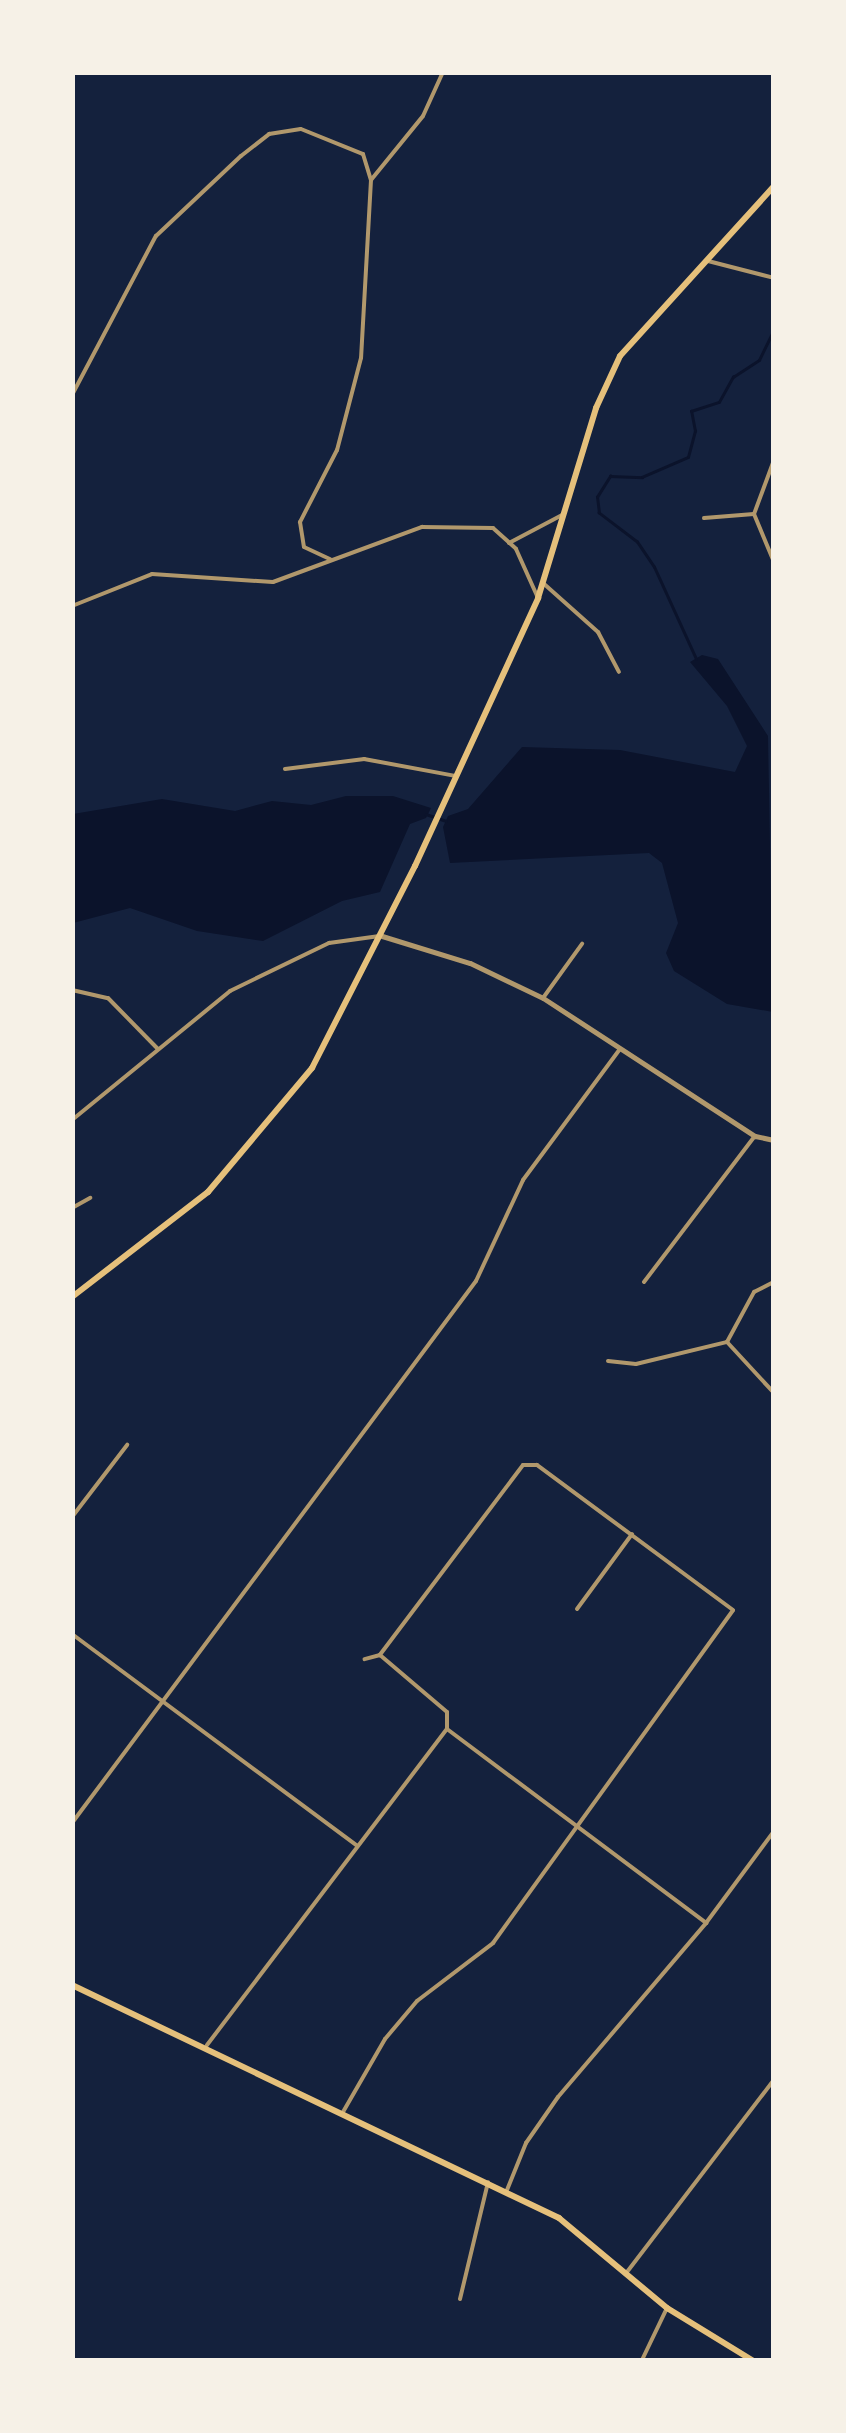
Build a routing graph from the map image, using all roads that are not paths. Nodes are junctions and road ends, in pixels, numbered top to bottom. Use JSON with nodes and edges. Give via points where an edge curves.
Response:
{"nodes":[{"id":1,"x":443,"y":72,"type":"edge"},
{"id":2,"x":371,"y":180,"type":"junction"},
{"id":3,"x":774,"y":186,"type":"edge"},
{"id":4,"x":703,"y":260,"type":"junction"},
{"id":5,"x":774,"y":278,"type":"edge"},
{"id":6,"x":72,"y":394,"type":"edge"},
{"id":7,"x":774,"y":460,"type":"edge"},
{"id":8,"x":564,"y":514,"type":"junction"},
{"id":9,"x":754,"y":514,"type":"junction"},
{"id":10,"x":704,"y":518,"type":"dead end"},
{"id":11,"x":508,"y":542,"type":"junction"},
{"id":12,"x":330,"y":559,"type":"junction"},
{"id":13,"x":774,"y":562,"type":"edge"},
{"id":14,"x":543,"y":583,"type":"junction"},
{"id":15,"x":538,"y":598,"type":"junction"},
{"id":16,"x":72,"y":606,"type":"edge"},
{"id":17,"x":619,"y":672,"type":"dead end"},
{"id":18,"x":285,"y":768,"type":"dead end"},
{"id":19,"x":456,"y":776,"type":"junction"},
{"id":20,"x":382,"y":936,"type":"junction"},
{"id":21,"x":582,"y":944,"type":"dead end"},
{"id":22,"x":72,"y":990,"type":"edge"},
{"id":23,"x":543,"y":998,"type":"junction"},
{"id":24,"x":621,"y":1048,"type":"junction"},
{"id":25,"x":158,"y":1049,"type":"junction"},
{"id":26,"x":72,"y":1120,"type":"edge"},
{"id":27,"x":755,"y":1136,"type":"junction"},
{"id":28,"x":774,"y":1140,"type":"edge"},
{"id":29,"x":90,"y":1198,"type":"dead end"},
{"id":30,"x":72,"y":1208,"type":"edge"},
{"id":31,"x":644,"y":1282,"type":"dead end"},
{"id":32,"x":774,"y":1282,"type":"edge"},
{"id":33,"x":72,"y":1297,"type":"edge"},
{"id":34,"x":727,"y":1342,"type":"junction"},
{"id":35,"x":608,"y":1362,"type":"dead end"},
{"id":36,"x":774,"y":1393,"type":"edge"},
{"id":37,"x":127,"y":1445,"type":"dead end"},
{"id":38,"x":72,"y":1518,"type":"edge"},
{"id":39,"x":632,"y":1534,"type":"junction"},
{"id":40,"x":577,"y":1609,"type":"dead end"},
{"id":41,"x":72,"y":1634,"type":"edge"},
{"id":42,"x":380,"y":1655,"type":"junction"},
{"id":43,"x":365,"y":1659,"type":"dead end"},
{"id":44,"x":162,"y":1702,"type":"junction"},
{"id":45,"x":447,"y":1728,"type":"junction"},
{"id":46,"x":72,"y":1823,"type":"edge"},
{"id":47,"x":578,"y":1828,"type":"junction"},
{"id":48,"x":774,"y":1831,"type":"edge"},
{"id":49,"x":357,"y":1846,"type":"junction"},
{"id":50,"x":706,"y":1923,"type":"junction"},
{"id":51,"x":72,"y":1985,"type":"edge"},
{"id":52,"x":207,"y":2045,"type":"junction"},
{"id":53,"x":774,"y":2080,"type":"edge"},
{"id":54,"x":343,"y":2112,"type":"junction"},
{"id":55,"x":488,"y":2181,"type":"junction"},
{"id":56,"x":507,"y":2190,"type":"junction"},
{"id":57,"x":628,"y":2272,"type":"junction"},
{"id":58,"x":460,"y":2299,"type":"dead end"},
{"id":59,"x":667,"y":2308,"type":"junction"},
{"id":60,"x":642,"y":2360,"type":"edge"},
{"id":61,"x":752,"y":2360,"type":"edge"}],
"edges":[{"from":1,"to":2,"type":"street","via":[[423,116]]},
{"from":2,"to":6,"type":"street","via":[[363,154],[340,141],[301,129],[268,134],[156,236]]},
{"from":2,"to":12,"type":"street","via":[[361,358],[337,450],[300,522],[304,546]]},
{"from":3,"to":4,"type":"main road"},
{"from":4,"to":5,"type":"street"},
{"from":4,"to":8,"type":"main road","via":[[620,356],[596,408]]},
{"from":7,"to":9,"type":"street"},
{"from":8,"to":11,"type":"street"},
{"from":8,"to":14,"type":"main road"},
{"from":9,"to":10,"type":"street"},
{"from":9,"to":13,"type":"street"},
{"from":11,"to":12,"type":"street","via":[[493,528],[422,527]]},
{"from":11,"to":15,"type":"street"},
{"from":12,"to":16,"type":"street","via":[[257,585],[152,574]]},
{"from":14,"to":15,"type":"main road"},
{"from":14,"to":17,"type":"street","via":[[598,632]]},
{"from":15,"to":19,"type":"main road"},
{"from":18,"to":19,"type":"street","via":[[364,759]]},
{"from":19,"to":20,"type":"main road"},
{"from":20,"to":23,"type":"street","via":[[470,963]]},
{"from":20,"to":25,"type":"street","via":[[329,943],[230,991]]},
{"from":20,"to":33,"type":"main road","via":[[312,1068],[250,1149],[165,1230]]},
{"from":21,"to":23,"type":"street"},
{"from":22,"to":25,"type":"street","via":[[108,998]]},
{"from":23,"to":24,"type":"street"},
{"from":24,"to":27,"type":"street"},
{"from":24,"to":44,"type":"street","via":[[523,1180],[476,1282]]},
{"from":25,"to":26,"type":"street"},
{"from":27,"to":28,"type":"street"},
{"from":27,"to":31,"type":"street"},
{"from":29,"to":30,"type":"street"},
{"from":32,"to":34,"type":"street","via":[[754,1292]]},
{"from":34,"to":35,"type":"street","via":[[636,1364]]},
{"from":34,"to":36,"type":"street"},
{"from":37,"to":38,"type":"street"},
{"from":39,"to":40,"type":"street"},
{"from":39,"to":42,"type":"street","via":[[537,1465],[523,1465]]},
{"from":39,"to":47,"type":"street","via":[[730,1602],[731,1617]]},
{"from":41,"to":44,"type":"street"},
{"from":42,"to":43,"type":"street"},
{"from":42,"to":45,"type":"street","via":[[447,1712]]},
{"from":44,"to":46,"type":"street"},
{"from":44,"to":49,"type":"street"},
{"from":45,"to":47,"type":"street"},
{"from":45,"to":49,"type":"street"},
{"from":47,"to":50,"type":"street"},
{"from":47,"to":54,"type":"street","via":[[493,1943],[417,2001],[384,2038]]},
{"from":48,"to":50,"type":"street"},
{"from":49,"to":52,"type":"street"},
{"from":50,"to":56,"type":"street","via":[[558,2097],[526,2143]]},
{"from":51,"to":52,"type":"main road"},
{"from":52,"to":54,"type":"main road"},
{"from":53,"to":57,"type":"street"},
{"from":54,"to":55,"type":"main road"},
{"from":55,"to":56,"type":"main road"},
{"from":55,"to":58,"type":"street"},
{"from":56,"to":57,"type":"main road","via":[[559,2218]]},
{"from":57,"to":59,"type":"main road"},
{"from":59,"to":60,"type":"street"},
{"from":59,"to":61,"type":"main road"}]}
